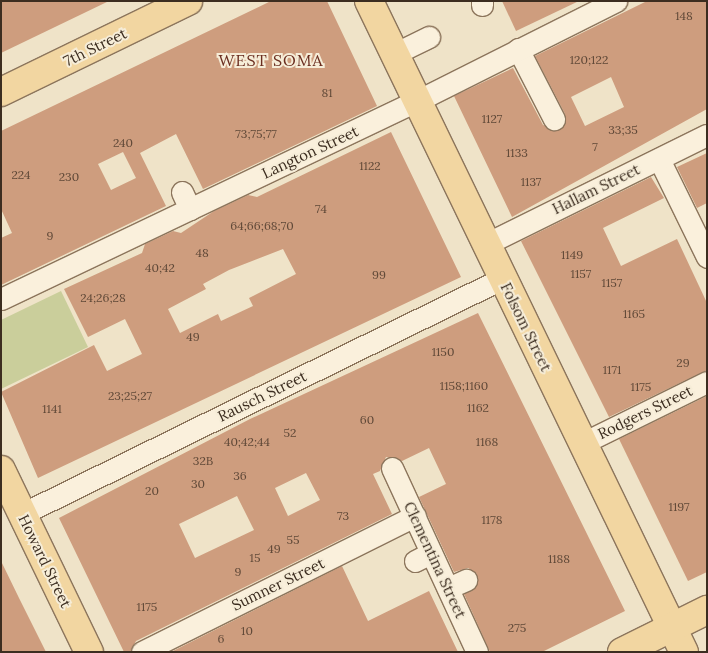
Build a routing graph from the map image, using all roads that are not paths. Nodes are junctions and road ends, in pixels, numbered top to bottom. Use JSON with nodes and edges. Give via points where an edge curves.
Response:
{"nodes":[{"id":1,"x":188,"y":1,"type":"edge"},
{"id":2,"x":369,"y":1,"type":"edge"},
{"id":3,"x":616,"y":1,"type":"edge"},
{"id":4,"x":429,"y":37,"type":"dead end"},
{"id":5,"x":518,"y":49,"type":"junction"},
{"id":6,"x":394,"y":54,"type":"junction"},
{"id":7,"x":1,"y":92,"type":"edge"},
{"id":8,"x":417,"y":101,"type":"junction"},
{"id":9,"x":554,"y":119,"type":"dead end"},
{"id":10,"x":707,"y":135,"type":"edge"},
{"id":11,"x":659,"y":158,"type":"junction"},
{"id":12,"x":486,"y":244,"type":"junction"},
{"id":13,"x":707,"y":257,"type":"edge"},
{"id":14,"x":503,"y":278,"type":"junction"},
{"id":15,"x":1,"y":299,"type":"edge"},
{"id":16,"x":707,"y":382,"type":"edge"},
{"id":17,"x":583,"y":442,"type":"junction"},
{"id":18,"x":392,"y":468,"type":"dead end"},
{"id":19,"x":1,"y":470,"type":"edge"},
{"id":20,"x":22,"y":514,"type":"junction"},
{"id":21,"x":415,"y":516,"type":"junction"},
{"id":22,"x":707,"y":610,"type":"edge"},
{"id":23,"x":672,"y":627,"type":"junction"},
{"id":24,"x":89,"y":652,"type":"edge"},
{"id":25,"x":142,"y":652,"type":"edge"},
{"id":26,"x":477,"y":652,"type":"edge"},
{"id":27,"x":622,"y":652,"type":"edge"},
{"id":28,"x":684,"y":652,"type":"edge"}],
"edges":[{"from":1,"to":7,"type":"main road","name":"7th Street"},
{"from":2,"to":6,"type":"main road","name":"Folsom Street"},
{"from":3,"to":5,"type":"street","name":"Langton Street"},
{"from":4,"to":6,"type":"street"},
{"from":5,"to":8,"type":"street","name":"Langton Street"},
{"from":5,"to":9,"type":"street"},
{"from":6,"to":8,"type":"main road","name":"Folsom Street"},
{"from":8,"to":12,"type":"main road","name":"Folsom Street"},
{"from":8,"to":15,"type":"street","name":"Langton Street","via":[[186,200]]},
{"from":10,"to":11,"type":"street","name":"Hallam Street"},
{"from":11,"to":12,"type":"street","name":"Hallam Street"},
{"from":11,"to":13,"type":"street"},
{"from":12,"to":14,"type":"main road","name":"Folsom Street"},
{"from":14,"to":17,"type":"main road","name":"Folsom Street"},
{"from":14,"to":20,"type":"street","name":"Rausch Street"},
{"from":16,"to":17,"type":"street","name":"Rodgers Street"},
{"from":17,"to":23,"type":"main road","name":"Folsom Street"},
{"from":18,"to":21,"type":"street","name":"Clementina Street"},
{"from":19,"to":20,"type":"main road","name":"Howard Street"},
{"from":20,"to":24,"type":"main road","name":"Howard Street"},
{"from":21,"to":25,"type":"street","name":"Sumner Street"},
{"from":21,"to":26,"type":"street","name":"Clementina Street","via":[[423,557],[457,584]]},
{"from":22,"to":23,"type":"main road"},
{"from":23,"to":27,"type":"main road"},
{"from":23,"to":28,"type":"main road","name":"Folsom Street"}]}
